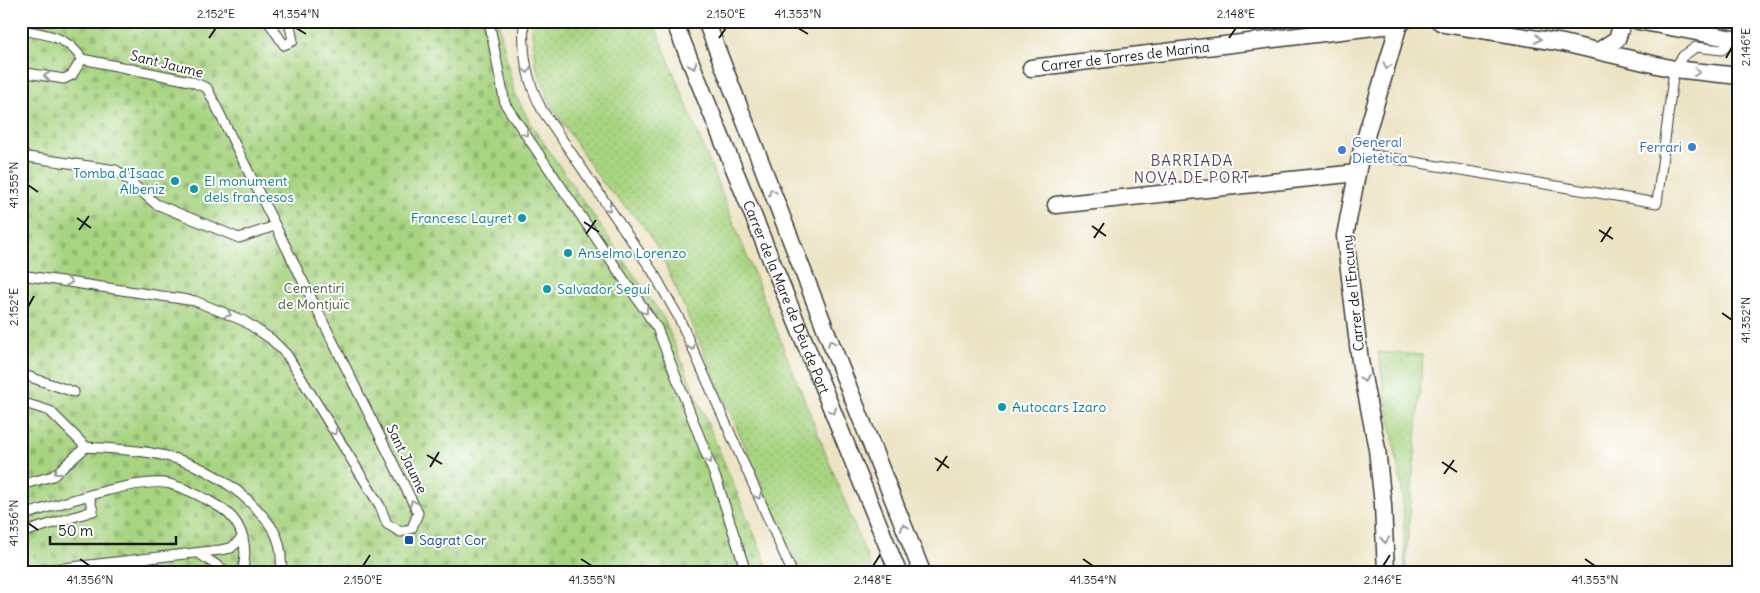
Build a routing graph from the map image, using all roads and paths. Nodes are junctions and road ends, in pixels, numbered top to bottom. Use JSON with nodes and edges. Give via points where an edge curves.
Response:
{"nodes":[{"id":1,"x":268,"y":21,"type":"edge"},
{"id":2,"x":289,"y":21,"type":"edge"},
{"id":3,"x":490,"y":21,"type":"edge"},
{"id":4,"x":524,"y":21,"type":"edge"},
{"id":5,"x":674,"y":21,"type":"edge"},
{"id":6,"x":706,"y":21,"type":"edge"},
{"id":7,"x":1439,"y":21,"type":"edge"},
{"id":8,"x":1623,"y":21,"type":"edge"},
{"id":9,"x":1638,"y":21,"type":"edge"},
{"id":10,"x":1402,"y":23,"type":"edge"},
{"id":11,"x":21,"y":30,"type":"edge"},
{"id":12,"x":1737,"y":40,"type":"edge"},
{"id":13,"x":1599,"y":51,"type":"junction"},
{"id":14,"x":82,"y":58,"type":"junction"},
{"id":15,"x":1031,"y":68,"type":"dead end"},
{"id":16,"x":1674,"y":69,"type":"junction"},
{"id":17,"x":21,"y":72,"type":"edge"},
{"id":18,"x":1731,"y":75,"type":"edge"},
{"id":19,"x":1361,"y":153,"type":"junction"},
{"id":20,"x":21,"y":156,"type":"edge"},
{"id":21,"x":1357,"y":173,"type":"junction"},
{"id":22,"x":1056,"y":205,"type":"dead end"},
{"id":23,"x":275,"y":226,"type":"junction"},
{"id":24,"x":21,"y":275,"type":"edge"},
{"id":25,"x":21,"y":374,"type":"edge"},
{"id":26,"x":74,"y":392,"type":"dead end"},
{"id":27,"x":21,"y":402,"type":"edge"},
{"id":28,"x":86,"y":447,"type":"junction"},
{"id":29,"x":21,"y":485,"type":"edge"},
{"id":30,"x":89,"y":496,"type":"junction"},
{"id":31,"x":21,"y":516,"type":"edge"},
{"id":32,"x":21,"y":533,"type":"edge"},
{"id":33,"x":243,"y":537,"type":"junction"},
{"id":34,"x":198,"y":553,"type":"junction"},
{"id":35,"x":63,"y":570,"type":"edge"},
{"id":36,"x":28,"y":572,"type":"edge"},
{"id":37,"x":227,"y":572,"type":"edge"},
{"id":38,"x":242,"y":572,"type":"edge"},
{"id":39,"x":282,"y":572,"type":"edge"},
{"id":40,"x":746,"y":572,"type":"edge"},
{"id":41,"x":792,"y":572,"type":"edge"},
{"id":42,"x":898,"y":572,"type":"edge"},
{"id":43,"x":922,"y":572,"type":"edge"},
{"id":44,"x":1386,"y":572,"type":"edge"}],
"edges":[{"from":1,"to":2,"type":"lane","via":[[284,44],[293,41]]},
{"from":3,"to":40,"type":"lane","one_way":true,"via":[[506,104],[657,328],[718,484]]},
{"from":4,"to":41,"type":"lane","one_way":true,"via":[[522,46],[531,89],[680,318]]},
{"from":5,"to":42,"type":"street","name":"Carrer de la Mare de Déu de Port","one_way":true},
{"from":43,"to":6,"type":"street","name":"Carrer de la Mare de Déu de Port","one_way":true},
{"from":7,"to":13,"type":"street","one_way":true},
{"from":8,"to":13,"type":"street","via":[[1617,39]]},
{"from":9,"to":12,"type":"street"},
{"from":10,"to":15,"type":"street","name":"Carrer de Torres de Marina"},
{"from":10,"to":19,"type":"street","name":"Carrer de l'Encuny","one_way":true},
{"from":11,"to":14,"type":"lane","via":[[56,36],[75,48]]},
{"from":12,"to":16,"type":"lane","via":[[1722,50],[1696,47],[1683,56]]},
{"from":13,"to":16,"type":"street"},
{"from":14,"to":17,"type":"lane","one_way":true,"via":[[72,75],[64,79]]},
{"from":14,"to":23,"type":"lane","name":"Sant Jaume","via":[[190,81],[206,88]]},
{"from":16,"to":18,"type":"street","one_way":true},
{"from":16,"to":19,"type":"lane","via":[[1657,203]]},
{"from":19,"to":21,"type":"street","name":"Carrer de l'Encuny"},
{"from":20,"to":23,"type":"lane","via":[[116,170],[156,204],[239,238]]},
{"from":21,"to":22,"type":"street"},
{"from":21,"to":44,"type":"street","name":"Carrer de l'Encuny","one_way":true,"via":[[1345,236],[1360,361],[1383,505]]},
{"from":24,"to":23,"type":"lane","name":"Sant Jaume","one_way":true,"via":[[195,301],[244,321],[271,339],[287,355],[380,506],[387,524],[400,532],[412,528],[418,513]]},
{"from":25,"to":26,"type":"lane"},
{"from":27,"to":28,"type":"lane","via":[[50,411]]},
{"from":28,"to":29,"type":"lane","one_way":true,"via":[[52,476]]},
{"from":28,"to":39,"type":"lane","via":[[149,452],[178,459],[221,479],[248,501],[274,532],[282,556]]},
{"from":30,"to":31,"type":"lane"},
{"from":30,"to":32,"type":"lane","via":[[93,511]]},
{"from":30,"to":33,"type":"lane","via":[[149,483],[168,484],[197,494],[225,511],[235,520]]},
{"from":33,"to":34,"type":"lane","via":[[231,548]]},
{"from":33,"to":38,"type":"lane","via":[[246,560]]},
{"from":34,"to":35,"type":"lane"},
{"from":34,"to":37,"type":"lane"},
{"from":35,"to":36,"type":"lane"}]}
